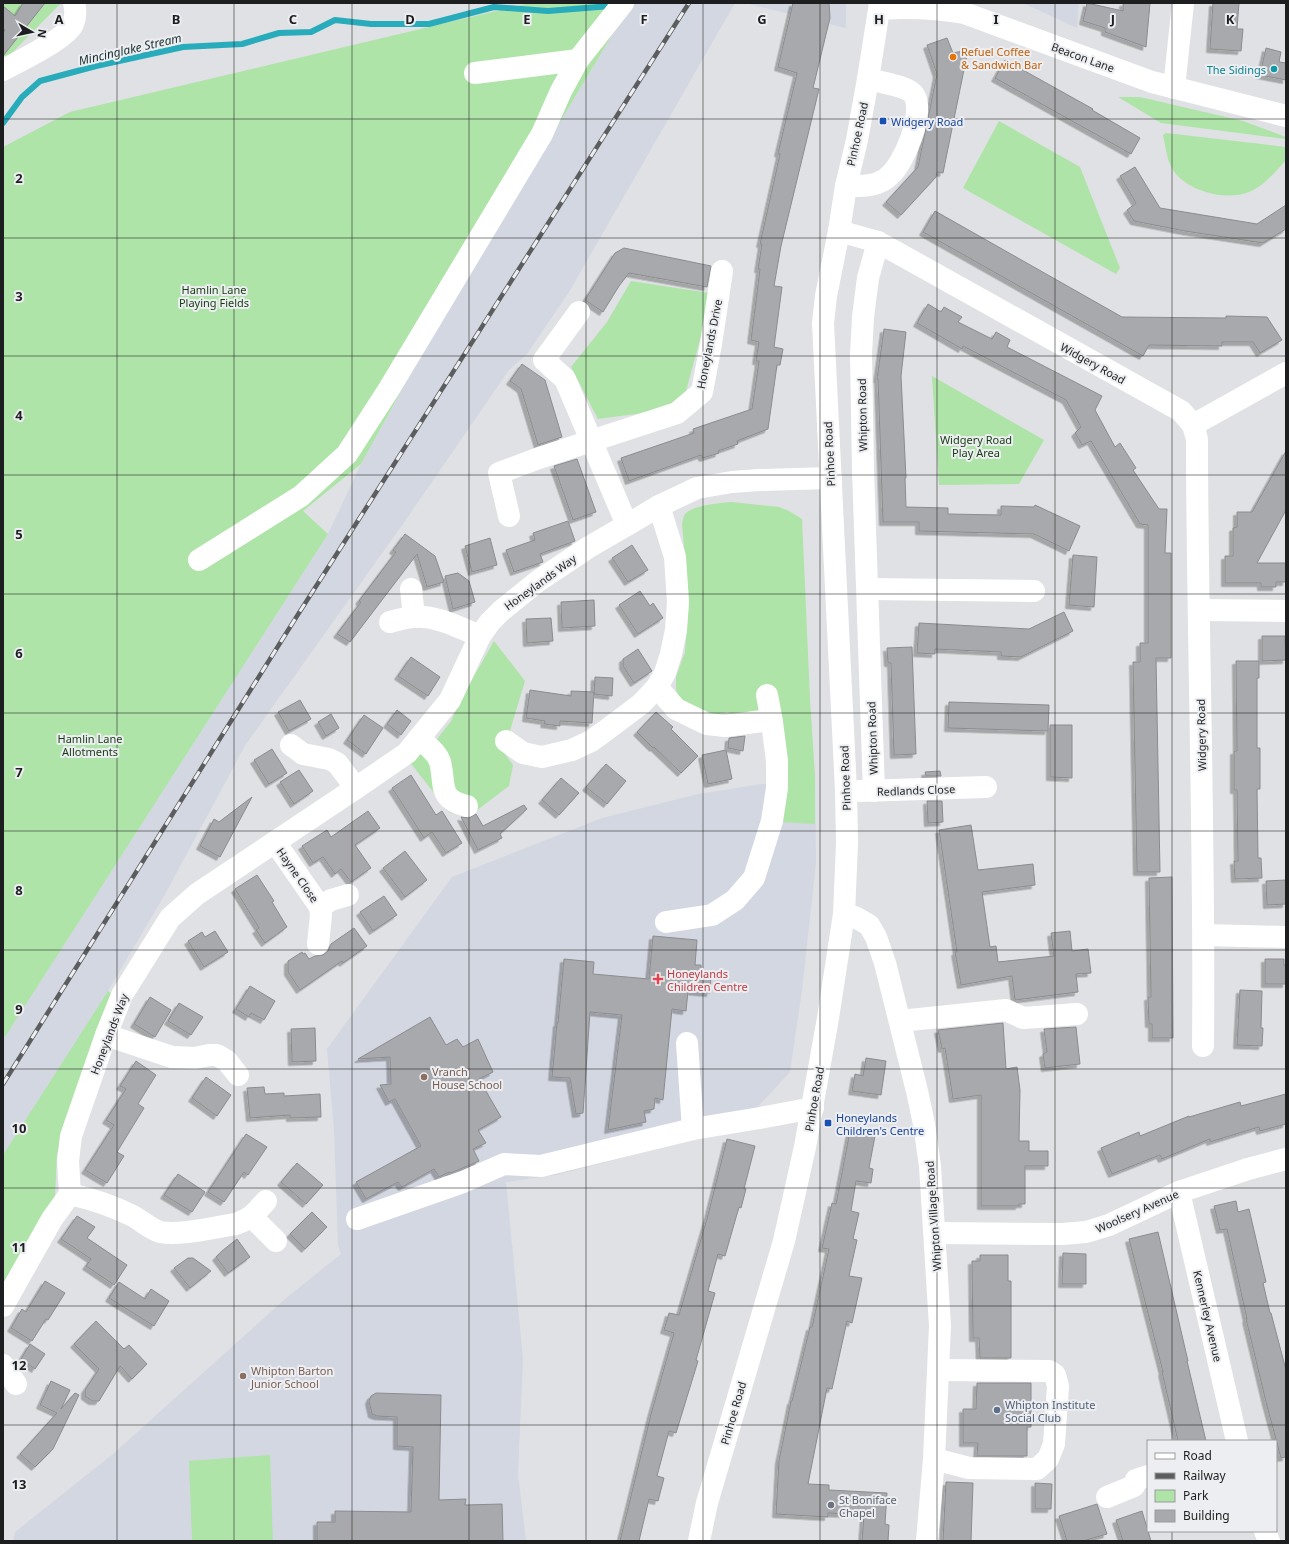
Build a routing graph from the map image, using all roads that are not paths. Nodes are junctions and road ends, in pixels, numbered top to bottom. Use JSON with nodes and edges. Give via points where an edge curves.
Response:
{"nodes":[{"id":1,"x":74,"y":3,"type":"edge"},
{"id":2,"x":623,"y":3,"type":"edge"},
{"id":3,"x":1182,"y":3,"type":"edge"},
{"id":4,"x":880,"y":6,"type":"edge"},
{"id":5,"x":578,"y":60,"type":"junction"},
{"id":6,"x":3,"y":70,"type":"edge"},
{"id":7,"x":475,"y":73,"type":"dead end"},
{"id":8,"x":868,"y":79,"type":"junction"},
{"id":9,"x":1174,"y":88,"type":"junction"},
{"id":10,"x":1286,"y":116,"type":"edge"},
{"id":11,"x":846,"y":186,"type":"junction"},
{"id":12,"x":839,"y":231,"type":"junction"},
{"id":13,"x":878,"y":242,"type":"junction"},
{"id":14,"x":722,"y":271,"type":"dead end"},
{"id":15,"x":579,"y":312,"type":"dead end"},
{"id":16,"x":1286,"y":373,"type":"edge"},
{"id":17,"x":1194,"y":425,"type":"junction"},
{"id":18,"x":592,"y":441,"type":"junction"},
{"id":19,"x":831,"y":478,"type":"junction"},
{"id":20,"x":659,"y":506,"type":"junction"},
{"id":21,"x":509,"y":516,"type":"dead end"},
{"id":22,"x":627,"y":524,"type":"junction"},
{"id":23,"x":199,"y":560,"type":"dead end"},
{"id":24,"x":411,"y":589,"type":"dead end"},
{"id":25,"x":868,"y":589,"type":"junction"},
{"id":26,"x":1034,"y":591,"type":"dead end"},
{"id":27,"x":1199,"y":610,"type":"junction"},
{"id":28,"x":1286,"y":611,"type":"edge"},
{"id":29,"x":414,"y":616,"type":"junction"},
{"id":30,"x":390,"y":622,"type":"dead end"},
{"id":31,"x":480,"y":636,"type":"junction"},
{"id":32,"x":657,"y":686,"type":"junction"},
{"id":33,"x":767,"y":695,"type":"dead end"},
{"id":34,"x":772,"y":722,"type":"junction"},
{"id":35,"x":419,"y":738,"type":"junction"},
{"id":36,"x":506,"y":741,"type":"dead end"},
{"id":37,"x":291,"y":745,"type":"dead end"},
{"id":38,"x":986,"y":787,"type":"dead end"},
{"id":39,"x":356,"y":788,"type":"junction"},
{"id":40,"x":846,"y":791,"type":"junction"},
{"id":41,"x":874,"y":791,"type":"junction"},
{"id":42,"x":467,"y":806,"type":"dead end"},
{"id":43,"x":275,"y":842,"type":"junction"},
{"id":44,"x":348,"y":895,"type":"dead end"},
{"id":45,"x":320,"y":907,"type":"junction"},
{"id":46,"x":844,"y":914,"type":"junction"},
{"id":47,"x":666,"y":922,"type":"dead end"},
{"id":48,"x":1204,"y":935,"type":"junction"},
{"id":49,"x":1286,"y":937,"type":"edge"},
{"id":50,"x":318,"y":944,"type":"dead end"},
{"id":51,"x":1077,"y":1014,"type":"dead end"},
{"id":52,"x":900,"y":1021,"type":"junction"},
{"id":53,"x":106,"y":1035,"type":"junction"},
{"id":54,"x":686,"y":1043,"type":"dead end"},
{"id":55,"x":1203,"y":1046,"type":"dead end"},
{"id":56,"x":238,"y":1074,"type":"dead end"},
{"id":57,"x":813,"y":1108,"type":"junction"},
{"id":58,"x":693,"y":1129,"type":"junction"},
{"id":59,"x":1286,"y":1159,"type":"edge"},
{"id":60,"x":1179,"y":1192,"type":"junction"},
{"id":61,"x":70,"y":1194,"type":"junction"},
{"id":62,"x":266,"y":1201,"type":"dead end"},
{"id":63,"x":252,"y":1217,"type":"junction"},
{"id":64,"x":357,"y":1219,"type":"dead end"},
{"id":65,"x":935,"y":1232,"type":"junction"},
{"id":66,"x":276,"y":1241,"type":"dead end"},
{"id":67,"x":3,"y":1306,"type":"edge"},
{"id":68,"x":3,"y":1365,"type":"edge"},
{"id":69,"x":939,"y":1370,"type":"junction"},
{"id":70,"x":16,"y":1384,"type":"dead end"},
{"id":71,"x":1237,"y":1440,"type":"edge"},
{"id":72,"x":934,"y":1459,"type":"junction"},
{"id":73,"x":1147,"y":1476,"type":"edge"},
{"id":74,"x":1107,"y":1497,"type":"dead end"},
{"id":75,"x":699,"y":1541,"type":"edge"},
{"id":76,"x":927,"y":1541,"type":"edge"}],
"edges":[{"from":1,"to":6,"type":"street","via":[[76,14],[73,26],[60,38]]},
{"from":2,"to":5,"type":"street"},
{"from":3,"to":9,"type":"street"},
{"from":4,"to":8,"type":"street","name":"Pinhoe Road"},
{"from":4,"to":9,"type":"street","name":"Beacon Lane","via":[[964,12],[1098,63]]},
{"from":5,"to":7,"type":"street"},
{"from":5,"to":23,"type":"street","via":[[542,134],[389,389],[347,454],[301,496]]},
{"from":8,"to":11,"type":"street","name":"Pinhoe Road"},
{"from":8,"to":11,"type":"street","via":[[904,88],[914,94],[917,104],[915,126],[899,165],[889,177],[871,186]]},
{"from":9,"to":10,"type":"street","name":"Beacon Lane"},
{"from":11,"to":12,"type":"street","name":"Pinhoe Road"},
{"from":12,"to":13,"type":"street","name":"Widgery Road"},
{"from":12,"to":19,"type":"street","name":"Pinhoe Road","via":[[823,323]]},
{"from":13,"to":17,"type":"street","name":"Widgery Road","via":[[1181,411]]},
{"from":13,"to":25,"type":"street","name":"Whipton Road","via":[[868,278],[861,354]]},
{"from":14,"to":18,"type":"street","name":"Honeylands Drive","via":[[702,392],[677,413]]},
{"from":15,"to":18,"type":"street","via":[[544,360],[565,378]]},
{"from":16,"to":17,"type":"street"},
{"from":17,"to":27,"type":"street","name":"Widgery Road","via":[[1197,439]]},
{"from":18,"to":21,"type":"street","name":"Honeylands Drive","via":[[499,473]]},
{"from":18,"to":22,"type":"street"},
{"from":19,"to":20,"type":"street","via":[[725,483],[696,488]]},
{"from":19,"to":40,"type":"street","name":"Pinhoe Road"},
{"from":20,"to":22,"type":"street"},
{"from":20,"to":32,"type":"street","via":[[675,557],[678,602],[671,654],[665,673]]},
{"from":22,"to":31,"type":"street","name":"Honeylands Way","via":[[538,581],[500,611]]},
{"from":24,"to":29,"type":"street"},
{"from":25,"to":26,"type":"street"},
{"from":25,"to":41,"type":"street","name":"Whipton Road"},
{"from":27,"to":28,"type":"street"},
{"from":27,"to":48,"type":"street","name":"Widgery Road"},
{"from":29,"to":30,"type":"street"},
{"from":29,"to":31,"type":"street","via":[[440,621]]},
{"from":31,"to":35,"type":"street","name":"Honeylands Way","via":[[450,700]]},
{"from":32,"to":34,"type":"street","via":[[676,709],[707,724],[725,726]]},
{"from":32,"to":36,"type":"street","via":[[641,704],[591,741],[572,750],[542,757],[523,753]]},
{"from":33,"to":34,"type":"street"},
{"from":34,"to":47,"type":"street","via":[[776,788],[772,821],[754,878],[735,900],[712,915]]},
{"from":35,"to":39,"type":"street","name":"Honeylands Way","via":[[407,753]]},
{"from":35,"to":42,"type":"street","via":[[435,753],[440,762],[446,795],[456,804]]},
{"from":37,"to":39,"type":"street","via":[[303,754],[329,759],[336,763]]},
{"from":38,"to":41,"type":"street","name":"Redlands Close"},
{"from":39,"to":43,"type":"street","name":"Honeylands Way"},
{"from":40,"to":41,"type":"street","name":"Redlands Close"},
{"from":40,"to":46,"type":"street","name":"Pinhoe Road"},
{"from":43,"to":45,"type":"street","name":"Hayne Close"},
{"from":43,"to":53,"type":"street","name":"Honeylands Way","via":[[197,894],[170,918],[122,994]]},
{"from":44,"to":45,"type":"street","name":"Hayne Close","via":[[331,900]]},
{"from":45,"to":50,"type":"street","name":"Hayne Close"},
{"from":46,"to":52,"type":"street","name":"Whipton Village Road","via":[[869,925],[876,937]]},
{"from":46,"to":57,"type":"street","name":"Pinhoe Road"},
{"from":48,"to":49,"type":"street"},
{"from":48,"to":55,"type":"street","name":"Widgery Road"},
{"from":51,"to":52,"type":"street","via":[[1023,1018],[1006,1010]]},
{"from":52,"to":65,"type":"street","name":"Whipton Village Road","via":[[924,1124]]},
{"from":53,"to":56,"type":"street","via":[[172,1057],[195,1058],[209,1055],[221,1047],[226,1061]]},
{"from":53,"to":61,"type":"street","name":"Honeylands Way","via":[[71,1136],[68,1160]]},
{"from":54,"to":58,"type":"street"},
{"from":57,"to":58,"type":"street"},
{"from":57,"to":75,"type":"street","name":"Pinhoe Road","via":[[784,1241],[707,1503]]},
{"from":58,"to":64,"type":"street","via":[[541,1166],[504,1164],[463,1182]]},
{"from":59,"to":60,"type":"street","name":"Woolsery Avenue"},
{"from":60,"to":65,"type":"street","name":"Woolsery Avenue","via":[[1109,1225],[1086,1232]]},
{"from":60,"to":71,"type":"street","name":"Kennerley Avenue"},
{"from":61,"to":63,"type":"street","via":[[92,1199],[135,1217],[150,1228],[165,1232],[177,1233],[236,1224]]},
{"from":61,"to":67,"type":"street","via":[[52,1219]]},
{"from":62,"to":63,"type":"street"},
{"from":63,"to":66,"type":"street"},
{"from":65,"to":69,"type":"street","name":"Whipton Village Road","via":[[940,1326]]},
{"from":68,"to":70,"type":"street"},
{"from":69,"to":72,"type":"street","name":"Whipton Village Road"},
{"from":69,"to":72,"type":"street","via":[[1049,1371],[1056,1375],[1058,1386],[1054,1444],[1048,1459],[1036,1469],[968,1468]]},
{"from":72,"to":76,"type":"street","name":"Whipton Village Road"},
{"from":73,"to":74,"type":"street","via":[[1136,1480],[1134,1486]]}]}
